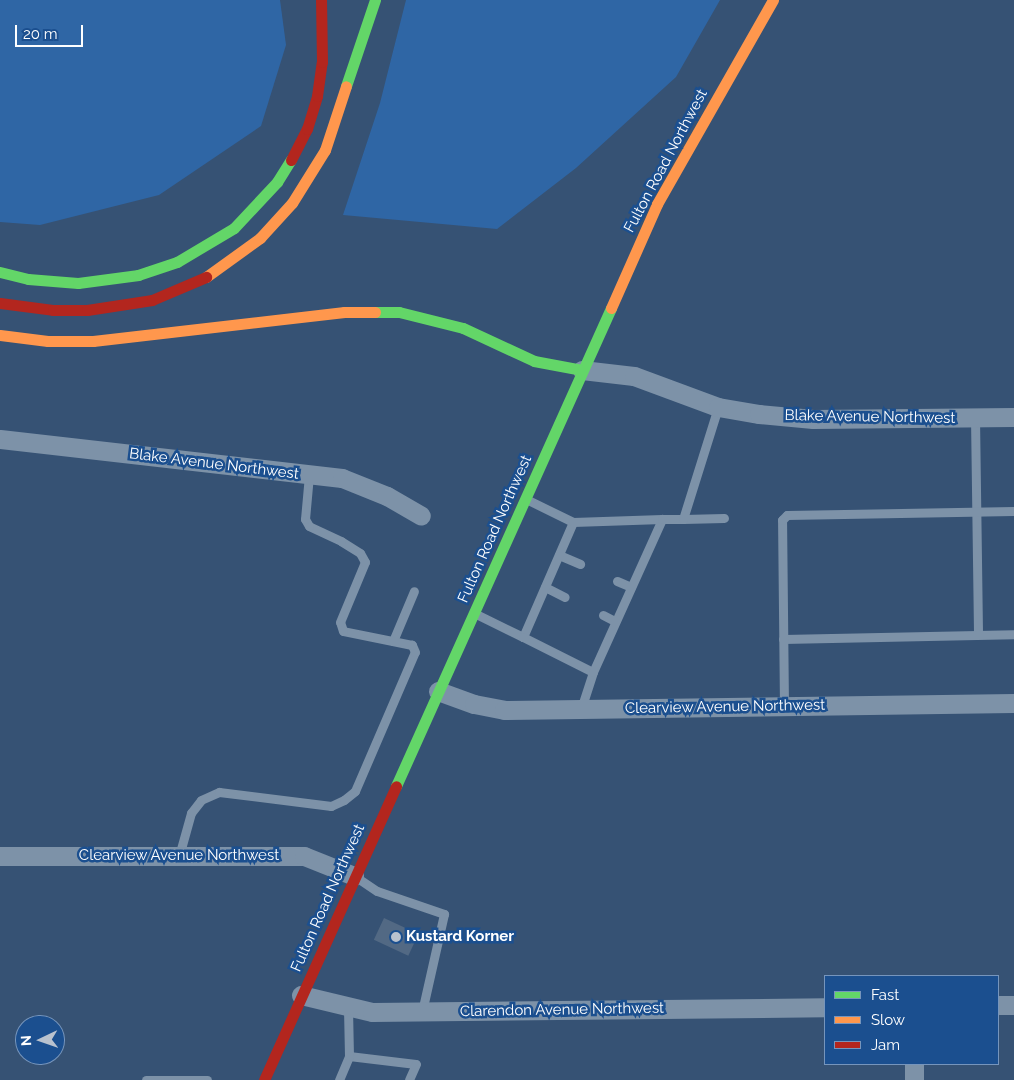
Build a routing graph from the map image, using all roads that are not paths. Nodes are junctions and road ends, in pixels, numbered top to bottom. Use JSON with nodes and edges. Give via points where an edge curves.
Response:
{"nodes":[{"id":1,"x":321,"y":0,"type":"edge"},
{"id":2,"x":375,"y":0,"type":"edge"},
{"id":3,"x":784,"y":0,"type":"edge"},
{"id":4,"x":770,"y":5,"type":"edge"},
{"id":5,"x":0,"y":272,"type":"edge"},
{"id":6,"x":0,"y":303,"type":"edge"},
{"id":7,"x":0,"y":335,"type":"edge"},
{"id":8,"x":582,"y":370,"type":"junction"},
{"id":9,"x":718,"y":407,"type":"junction"},
{"id":10,"x":975,"y":417,"type":"junction"},
{"id":11,"x":1014,"y":417,"type":"edge"},
{"id":12,"x":0,"y":440,"type":"edge"},
{"id":13,"x":309,"y":475,"type":"junction"},
{"id":14,"x":526,"y":498,"type":"junction"},
{"id":15,"x":1014,"y":511,"type":"edge"},
{"id":16,"x":976,"y":512,"type":"junction"},
{"id":17,"x":421,"y":516,"type":"dead end"},
{"id":18,"x":724,"y":518,"type":"dead end"},
{"id":19,"x":662,"y":519,"type":"junction"},
{"id":20,"x":683,"y":519,"type":"junction"},
{"id":21,"x":573,"y":522,"type":"junction"},
{"id":22,"x":559,"y":555,"type":"junction"},
{"id":23,"x":580,"y":564,"type":"dead end"},
{"id":24,"x":617,"y":581,"type":"dead end"},
{"id":25,"x":545,"y":587,"type":"junction"},
{"id":26,"x":631,"y":587,"type":"junction"},
{"id":27,"x":414,"y":591,"type":"dead end"},
{"id":28,"x":565,"y":597,"type":"dead end"},
{"id":29,"x":474,"y":613,"type":"junction"},
{"id":30,"x":603,"y":615,"type":"dead end"},
{"id":31,"x":616,"y":621,"type":"junction"},
{"id":32,"x":978,"y":634,"type":"junction"},
{"id":33,"x":1014,"y":634,"type":"edge"},
{"id":34,"x":524,"y":637,"type":"junction"},
{"id":35,"x":783,"y":639,"type":"junction"},
{"id":36,"x":393,"y":641,"type":"junction"},
{"id":37,"x":592,"y":672,"type":"junction"},
{"id":38,"x":438,"y":691,"type":"junction"},
{"id":39,"x":1014,"y":704,"type":"edge"},
{"id":40,"x":784,"y":706,"type":"junction"},
{"id":41,"x":581,"y":709,"type":"junction"},
{"id":42,"x":0,"y":856,"type":"edge"},
{"id":43,"x":179,"y":856,"type":"junction"},
{"id":44,"x":354,"y":876,"type":"junction"},
{"id":45,"x":301,"y":995,"type":"junction"},
{"id":46,"x":999,"y":1005,"type":"edge"},
{"id":47,"x":1014,"y":1005,"type":"edge"},
{"id":48,"x":824,"y":1007,"type":"edge"},
{"id":49,"x":348,"y":1008,"type":"junction"},
{"id":50,"x":422,"y":1013,"type":"junction"},
{"id":51,"x":349,"y":1056,"type":"junction"},
{"id":52,"x":914,"y":1065,"type":"edge"},
{"id":53,"x":146,"y":1080,"type":"edge"},
{"id":54,"x":207,"y":1080,"type":"edge"},
{"id":55,"x":264,"y":1080,"type":"edge"},
{"id":56,"x":339,"y":1080,"type":"edge"},
{"id":57,"x":409,"y":1080,"type":"edge"},
{"id":58,"x":914,"y":1080,"type":"edge"}],
"edges":[{"from":1,"to":5,"type":"main road","via":[[324,26],[322,62],[317,96],[307,129],[278,182],[234,228],[177,262],[138,275],[78,283]]},
{"from":2,"to":6,"type":"main road","via":[[325,150],[292,203],[260,238],[208,276],[152,300],[79,310]]},
{"from":3,"to":4,"type":"street"},
{"from":4,"to":8,"type":"main road","name":"Fulton Road Northwest","via":[[658,204]]},
{"from":7,"to":8,"type":"main road","via":[[48,341],[93,341],[344,312],[398,312],[463,328],[534,361]]},
{"from":8,"to":9,"type":"street","name":"Blake Avenue Northwest","via":[[634,376]]},
{"from":8,"to":14,"type":"main road","name":"Fulton Road Northwest"},
{"from":9,"to":10,"type":"street","name":"Blake Avenue Northwest","via":[[813,419]]},
{"from":9,"to":20,"type":"lane"},
{"from":10,"to":11,"type":"street","name":"Blake Avenue Northwest"},
{"from":10,"to":16,"type":"lane"},
{"from":12,"to":13,"type":"street","name":"Blake Avenue Northwest"},
{"from":13,"to":17,"type":"street","name":"Blake Avenue Northwest","via":[[342,478],[387,496]]},
{"from":13,"to":36,"type":"lane","via":[[305,519],[309,526],[348,545],[360,553],[365,562],[340,622],[343,631]]},
{"from":14,"to":21,"type":"lane"},
{"from":14,"to":29,"type":"main road","name":"Fulton Road Northwest"},
{"from":15,"to":16,"type":"lane"},
{"from":16,"to":32,"type":"lane"},
{"from":16,"to":35,"type":"lane","via":[[787,515],[782,520]]},
{"from":18,"to":20,"type":"lane"},
{"from":19,"to":20,"type":"lane"},
{"from":19,"to":21,"type":"lane"},
{"from":19,"to":26,"type":"lane"},
{"from":21,"to":22,"type":"lane"},
{"from":22,"to":23,"type":"lane"},
{"from":22,"to":25,"type":"lane"},
{"from":24,"to":26,"type":"lane"},
{"from":25,"to":28,"type":"lane"},
{"from":25,"to":34,"type":"lane"},
{"from":26,"to":31,"type":"lane"},
{"from":27,"to":36,"type":"lane"},
{"from":29,"to":34,"type":"lane"},
{"from":29,"to":38,"type":"main road","name":"Fulton Road Northwest"},
{"from":30,"to":31,"type":"lane"},
{"from":31,"to":37,"type":"lane"},
{"from":32,"to":33,"type":"lane"},
{"from":32,"to":35,"type":"lane"},
{"from":34,"to":37,"type":"lane"},
{"from":35,"to":40,"type":"lane"},
{"from":36,"to":43,"type":"lane","via":[[412,645],[415,652],[355,791],[331,806],[218,792],[200,800],[191,813]]},
{"from":37,"to":41,"type":"lane"},
{"from":38,"to":41,"type":"street","name":"Clearview Avenue Northwest","via":[[474,704],[504,710]]},
{"from":38,"to":44,"type":"main road","name":"Fulton Road Northwest"},
{"from":39,"to":40,"type":"street","name":"Clearview Avenue Northwest"},
{"from":40,"to":41,"type":"street","name":"Clearview Avenue Northwest"},
{"from":42,"to":43,"type":"street","name":"Clearview Avenue Northwest"},
{"from":43,"to":44,"type":"street","name":"Clearview Avenue Northwest","via":[[304,856]]},
{"from":44,"to":45,"type":"main road","name":"Fulton Road Northwest"},
{"from":44,"to":50,"type":"lane","via":[[377,891],[444,914]]},
{"from":45,"to":49,"type":"street","name":"Clarendon Avenue Northwest"},
{"from":45,"to":55,"type":"main road","name":"Fulton Road Northwest"},
{"from":46,"to":47,"type":"street"},
{"from":48,"to":50,"type":"street","name":"Clarendon Avenue Northwest"},
{"from":49,"to":50,"type":"street","name":"Clarendon Avenue Northwest"},
{"from":49,"to":51,"type":"lane"},
{"from":51,"to":56,"type":"lane"},
{"from":51,"to":57,"type":"lane","via":[[416,1064]]},
{"from":52,"to":58,"type":"street"},
{"from":53,"to":54,"type":"lane"}]}
